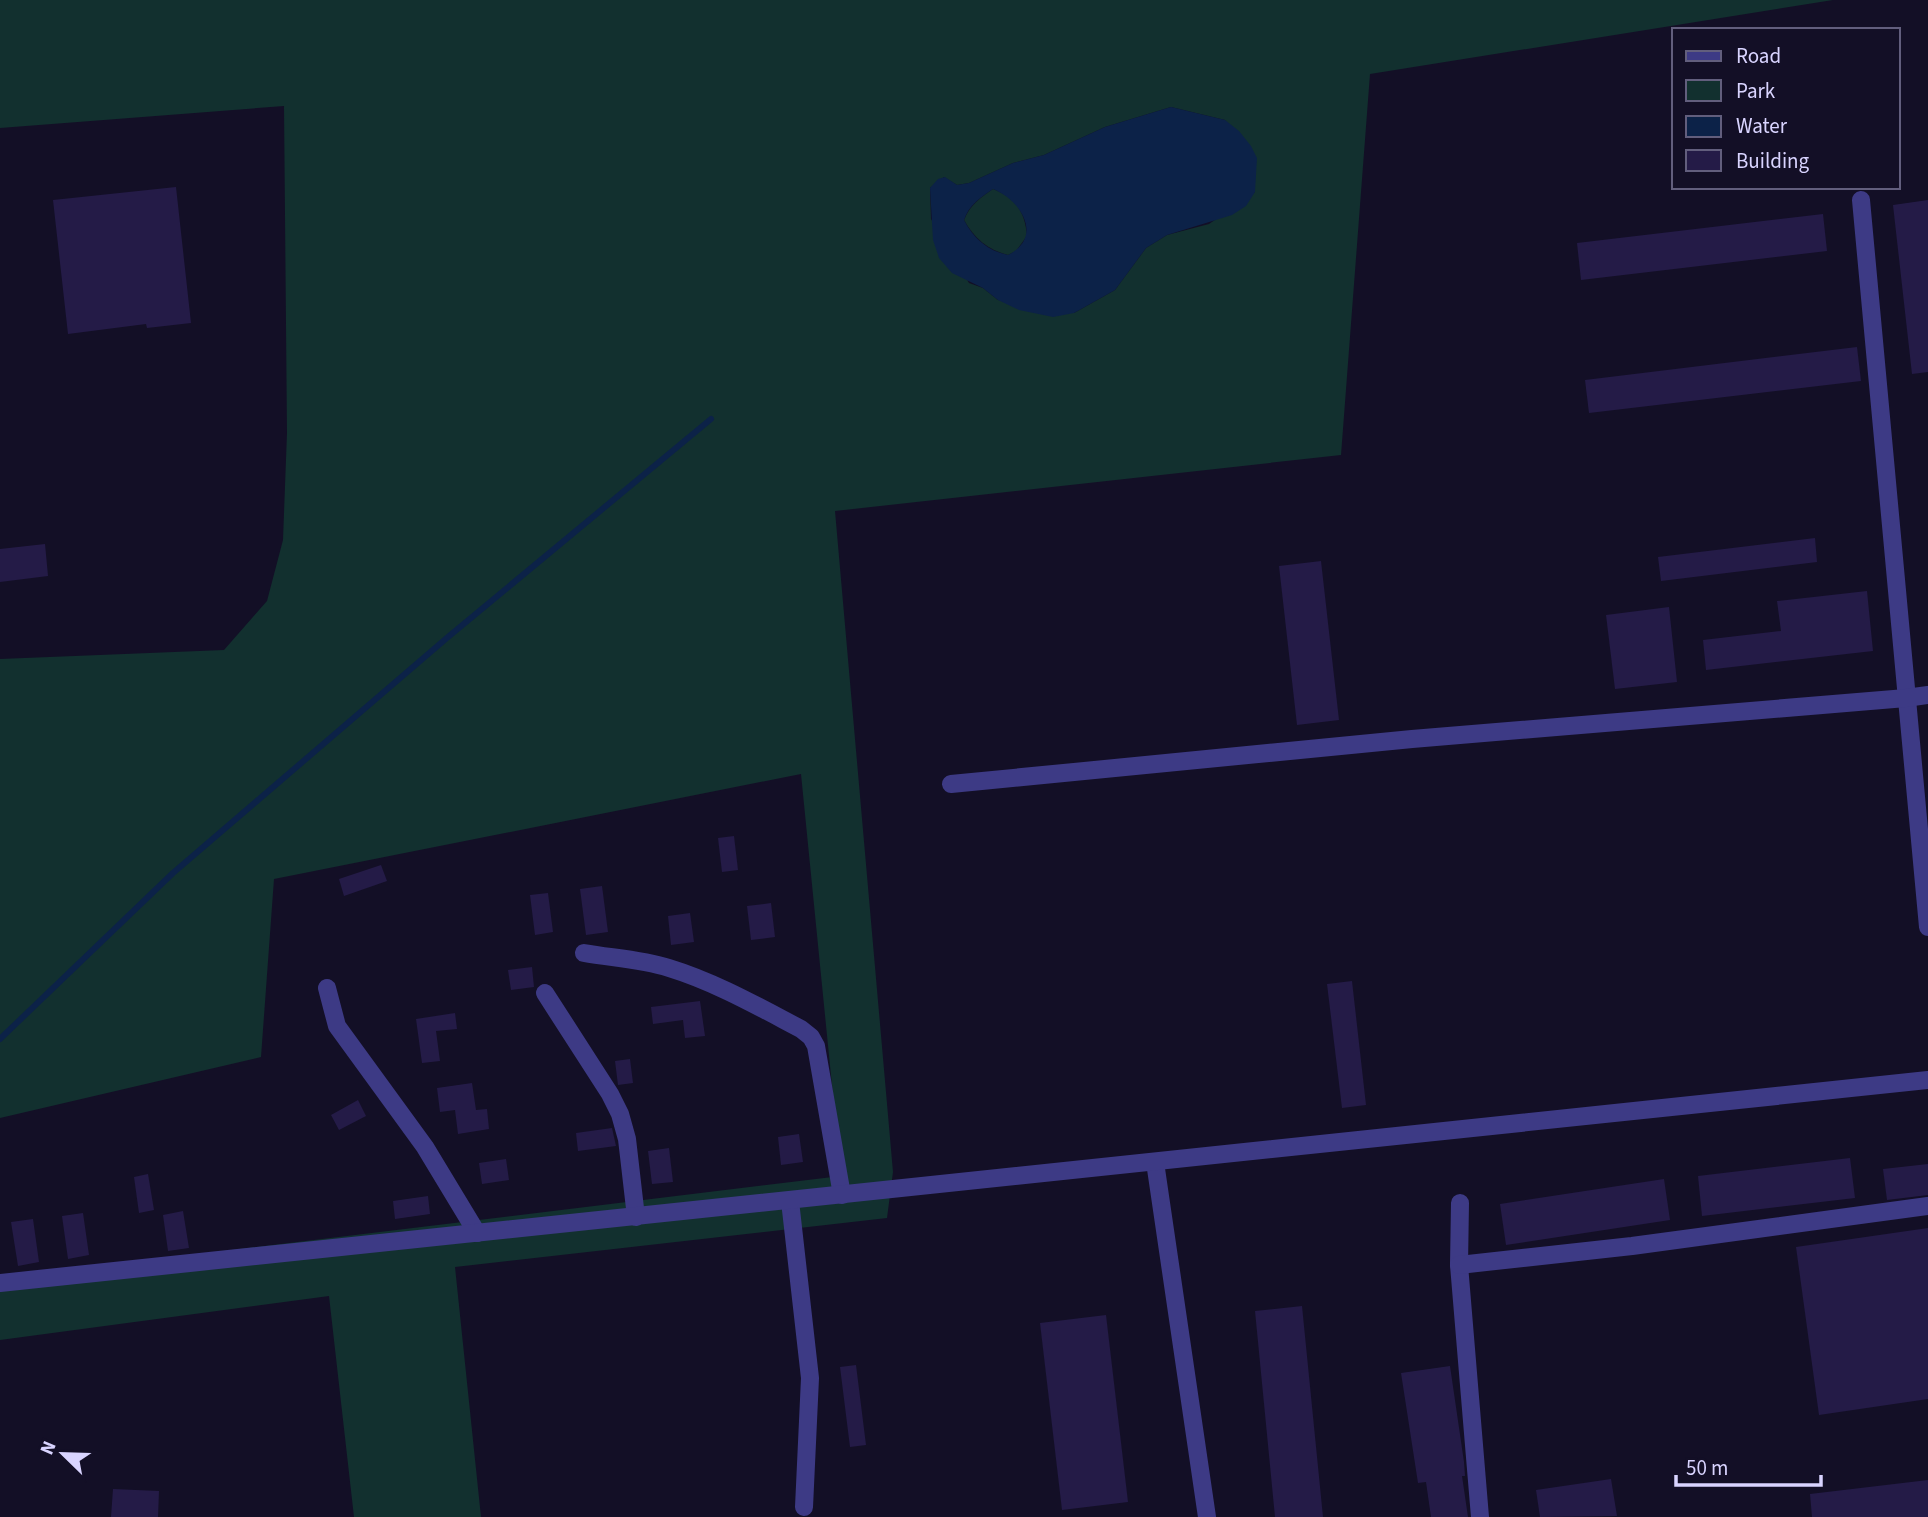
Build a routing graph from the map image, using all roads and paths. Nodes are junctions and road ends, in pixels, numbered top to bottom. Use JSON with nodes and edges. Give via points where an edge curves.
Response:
{"nodes":[{"id":1,"x":1861,"y":200,"type":"dead end"},
{"id":2,"x":1928,"y":695,"type":"edge"},
{"id":3,"x":1906,"y":698,"type":"junction"},
{"id":4,"x":951,"y":784,"type":"dead end"},
{"id":5,"x":1928,"y":927,"type":"edge"},
{"id":6,"x":584,"y":953,"type":"dead end"},
{"id":7,"x":327,"y":988,"type":"dead end"},
{"id":8,"x":545,"y":993,"type":"dead end"},
{"id":9,"x":1928,"y":1080,"type":"edge"},
{"id":10,"x":1155,"y":1162,"type":"junction"},
{"id":11,"x":842,"y":1195,"type":"junction"},
{"id":12,"x":790,"y":1200,"type":"junction"},
{"id":13,"x":1460,"y":1203,"type":"dead end"},
{"id":14,"x":1928,"y":1206,"type":"edge"},
{"id":15,"x":636,"y":1217,"type":"junction"},
{"id":16,"x":477,"y":1233,"type":"junction"},
{"id":17,"x":1459,"y":1265,"type":"junction"},
{"id":18,"x":0,"y":1283,"type":"edge"},
{"id":19,"x":804,"y":1507,"type":"dead end"},
{"id":20,"x":1207,"y":1517,"type":"edge"},
{"id":21,"x":1480,"y":1517,"type":"edge"}],
"edges":[{"from":1,"to":3,"type":"street"},
{"from":2,"to":3,"type":"street"},
{"from":3,"to":4,"type":"street"},
{"from":3,"to":5,"type":"street"},
{"from":6,"to":11,"type":"street","via":[[667,967],[701,979],[811,1037]]},
{"from":7,"to":16,"type":"street","via":[[337,1026],[425,1147]]},
{"from":8,"to":15,"type":"street","via":[[620,1114]]},
{"from":9,"to":10,"type":"street"},
{"from":10,"to":11,"type":"street"},
{"from":10,"to":20,"type":"street"},
{"from":11,"to":12,"type":"street"},
{"from":12,"to":15,"type":"street"},
{"from":12,"to":19,"type":"street","via":[[810,1378]]},
{"from":13,"to":17,"type":"street"},
{"from":14,"to":17,"type":"street"},
{"from":15,"to":16,"type":"street"},
{"from":16,"to":18,"type":"street"},
{"from":17,"to":21,"type":"street"}]}
